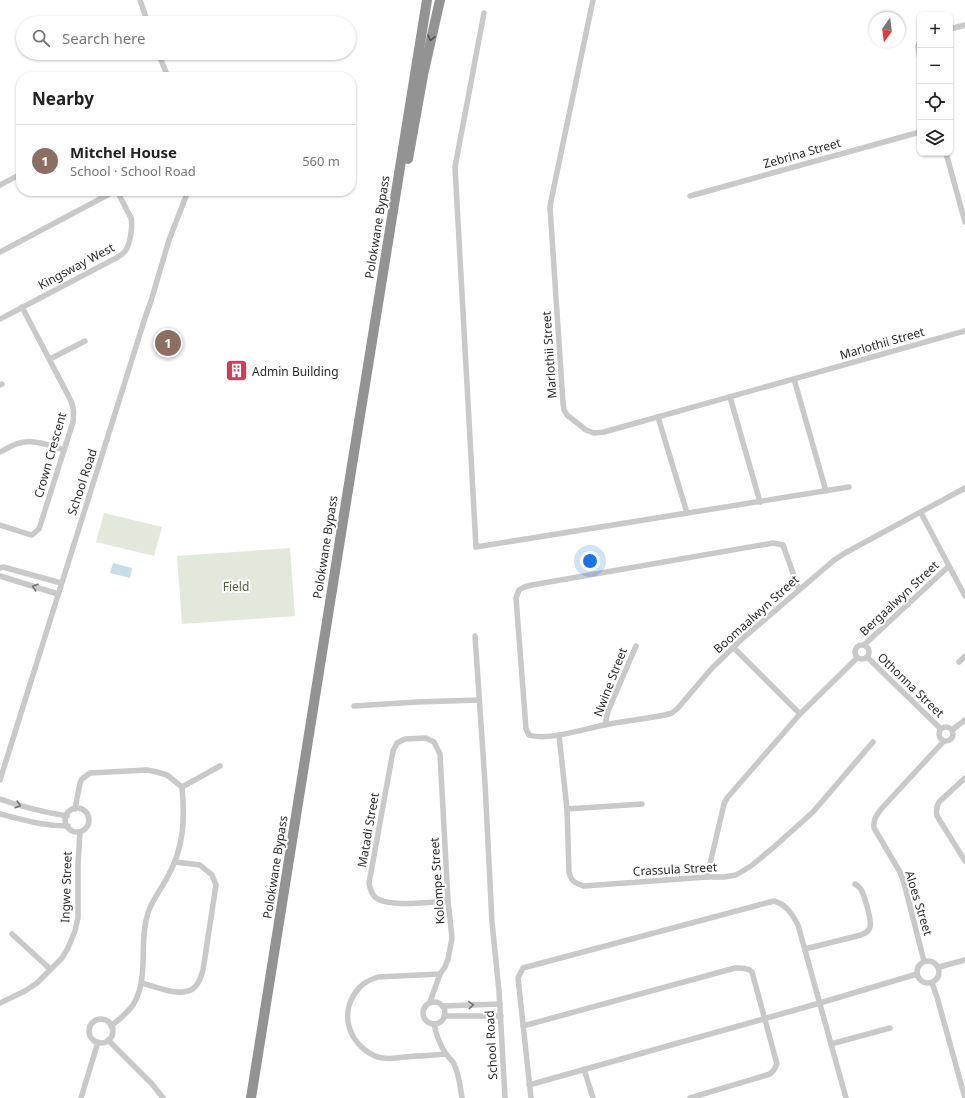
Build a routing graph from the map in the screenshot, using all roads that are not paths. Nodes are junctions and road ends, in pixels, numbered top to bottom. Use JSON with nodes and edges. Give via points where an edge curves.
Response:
{"nodes":[{"id":1,"x":140,"y":0,"type":"edge"},
{"id":2,"x":422,"y":0,"type":"edge"},
{"id":3,"x":427,"y":0,"type":"edge"},
{"id":4,"x":440,"y":0,"type":"edge"},
{"id":5,"x":593,"y":0,"type":"edge"},
{"id":6,"x":484,"y":13,"type":"dead end"},
{"id":7,"x":146,"y":16,"type":"edge"},
{"id":8,"x":965,"y":25,"type":"edge"},
{"id":9,"x":953,"y":28,"type":"edge"},
{"id":10,"x":161,"y":60,"type":"edge"},
{"id":11,"x":166,"y":72,"type":"edge"},
{"id":12,"x":411,"y":93,"type":"junction"},
{"id":13,"x":917,"y":133,"type":"edge"},
{"id":14,"x":947,"y":156,"type":"edge"},
{"id":15,"x":399,"y":173,"type":"junction"},
{"id":16,"x":16,"y":177,"type":"edge"},
{"id":17,"x":0,"y":185,"type":"edge"},
{"id":18,"x":106,"y":196,"type":"edge"},
{"id":19,"x":119,"y":196,"type":"edge"},
{"id":20,"x":186,"y":196,"type":"edge"},
{"id":21,"x":690,"y":196,"type":"dead end"},
{"id":22,"x":965,"y":222,"type":"edge"},
{"id":23,"x":0,"y":252,"type":"edge"},
{"id":24,"x":22,"y":307,"type":"junction"},
{"id":25,"x":0,"y":319,"type":"edge"},
{"id":26,"x":965,"y":331,"type":"edge"},
{"id":27,"x":85,"y":341,"type":"dead end"},
{"id":28,"x":50,"y":359,"type":"junction"},
{"id":29,"x":794,"y":379,"type":"junction"},
{"id":30,"x":730,"y":397,"type":"junction"},
{"id":31,"x":658,"y":416,"type":"junction"},
{"id":32,"x":64,"y":450,"type":"junction"},
{"id":33,"x":0,"y":452,"type":"edge"},
{"id":34,"x":849,"y":487,"type":"dead end"},
{"id":35,"x":965,"y":488,"type":"edge"},
{"id":36,"x":826,"y":491,"type":"junction"},
{"id":37,"x":760,"y":502,"type":"junction"},
{"id":38,"x":921,"y":512,"type":"junction"},
{"id":39,"x":687,"y":513,"type":"junction"},
{"id":40,"x":0,"y":525,"type":"edge"},
{"id":41,"x":949,"y":566,"type":"junction"},
{"id":42,"x":0,"y":568,"type":"edge"},
{"id":43,"x":0,"y":576,"type":"edge"},
{"id":44,"x":61,"y":583,"type":"junction"},
{"id":45,"x":799,"y":590,"type":"junction"},
{"id":46,"x":58,"y":594,"type":"junction"},
{"id":47,"x":965,"y":596,"type":"edge"},
{"id":48,"x":475,"y":636,"type":"dead end"},
{"id":49,"x":864,"y":645,"type":"junction"},
{"id":50,"x":636,"y":646,"type":"dead end"},
{"id":51,"x":734,"y":648,"type":"junction"},
{"id":52,"x":965,"y":656,"type":"edge"},
{"id":53,"x":867,"y":657,"type":"junction"},
{"id":54,"x":858,"y":658,"type":"junction"},
{"id":55,"x":959,"y":662,"type":"dead end"},
{"id":56,"x":479,"y":700,"type":"junction"},
{"id":57,"x":354,"y":706,"type":"dead end"},
{"id":58,"x":800,"y":714,"type":"junction"},
{"id":59,"x":965,"y":720,"type":"edge"},
{"id":60,"x":605,"y":725,"type":"junction"},
{"id":61,"x":941,"y":729,"type":"junction"},
{"id":62,"x":952,"y":730,"type":"junction"},
{"id":63,"x":559,"y":735,"type":"junction"},
{"id":64,"x":944,"y":741,"type":"junction"},
{"id":65,"x":873,"y":742,"type":"dead end"},
{"id":66,"x":440,"y":754,"type":"joint"},
{"id":67,"x":220,"y":766,"type":"dead end"},
{"id":68,"x":965,"y":778,"type":"edge"},
{"id":69,"x":0,"y":780,"type":"edge"},
{"id":70,"x":182,"y":788,"type":"junction"},
{"id":71,"x":0,"y":799,"type":"edge"},
{"id":72,"x":642,"y":804,"type":"dead end"},
{"id":73,"x":566,"y":808,"type":"junction"},
{"id":74,"x":75,"y":809,"type":"junction"},
{"id":75,"x":0,"y":814,"type":"edge"},
{"id":76,"x":67,"y":816,"type":"junction"},
{"id":77,"x":68,"y":826,"type":"junction"},
{"id":78,"x":80,"y":832,"type":"junction"},
{"id":79,"x":965,"y":861,"type":"edge"},
{"id":80,"x":175,"y":862,"type":"junction"},
{"id":81,"x":707,"y":877,"type":"junction"},
{"id":82,"x":855,"y":884,"type":"dead end"},
{"id":83,"x":448,"y":901,"type":"junction"},
{"id":84,"x":12,"y":934,"type":"dead end"},
{"id":85,"x":805,"y":949,"type":"junction"},
{"id":86,"x":965,"y":960,"type":"edge"},
{"id":87,"x":924,"y":961,"type":"junction"},
{"id":88,"x":939,"y":967,"type":"junction"},
{"id":89,"x":50,"y":969,"type":"junction"},
{"id":90,"x":440,"y":974,"type":"junction"},
{"id":91,"x":917,"y":974,"type":"junction"},
{"id":92,"x":142,"y":983,"type":"junction"},
{"id":93,"x":932,"y":983,"type":"junction"},
{"id":94,"x":430,"y":1002,"type":"junction"},
{"id":95,"x":0,"y":1003,"type":"edge"},
{"id":96,"x":820,"y":1003,"type":"junction"},
{"id":97,"x":500,"y":1004,"type":"junction"},
{"id":98,"x":443,"y":1006,"type":"junction"},
{"id":99,"x":444,"y":1016,"type":"junction"},
{"id":100,"x":501,"y":1016,"type":"junction"},
{"id":101,"x":765,"y":1018,"type":"junction"},
{"id":102,"x":434,"y":1024,"type":"junction"},
{"id":103,"x":111,"y":1026,"type":"junction"},
{"id":104,"x":523,"y":1026,"type":"junction"},
{"id":105,"x":890,"y":1028,"type":"dead end"},
{"id":106,"x":108,"y":1040,"type":"junction"},
{"id":107,"x":98,"y":1042,"type":"junction"},
{"id":108,"x":831,"y":1044,"type":"junction"},
{"id":109,"x":446,"y":1054,"type":"junction"},
{"id":110,"x":584,"y":1069,"type":"junction"},
{"id":111,"x":529,"y":1085,"type":"junction"},
{"id":112,"x":81,"y":1098,"type":"edge"},
{"id":113,"x":163,"y":1098,"type":"edge"},
{"id":114,"x":251,"y":1098,"type":"edge"},
{"id":115,"x":462,"y":1098,"type":"edge"},
{"id":116,"x":505,"y":1098,"type":"edge"},
{"id":117,"x":531,"y":1098,"type":"edge"},
{"id":118,"x":593,"y":1098,"type":"edge"},
{"id":119,"x":690,"y":1098,"type":"edge"},
{"id":120,"x":846,"y":1098,"type":"edge"},
{"id":121,"x":965,"y":1098,"type":"edge"}],
"edges":[{"from":1,"to":7,"type":"street"},
{"from":2,"to":12,"type":"highway"},
{"from":3,"to":12,"type":"highway","name":"Polokwane Bypass"},
{"from":4,"to":15,"type":"highway","one_way":true,"via":[[408,158]]},
{"from":5,"to":31,"type":"street","name":"Marlothii Street","via":[[551,202],[564,410],[571,419],[594,433]]},
{"from":6,"to":39,"type":"street","via":[[455,167],[476,547]]},
{"from":8,"to":9,"type":"street"},
{"from":10,"to":11,"type":"street"},
{"from":12,"to":15,"type":"highway","name":"Polokwane Bypass"},
{"from":13,"to":21,"type":"street","name":"Zebrina Street"},
{"from":14,"to":22,"type":"street"},
{"from":15,"to":114,"type":"highway","name":"Polokwane Bypass"},
{"from":16,"to":17,"type":"street"},
{"from":18,"to":23,"type":"street"},
{"from":19,"to":24,"type":"street","name":"Kingsway West","via":[[132,223],[127,247],[123,253]]},
{"from":20,"to":44,"type":"street","name":"School Road","via":[[169,240]]},
{"from":24,"to":25,"type":"street","name":"Kingsway West"},
{"from":24,"to":28,"type":"street","name":"Crown Crescent"},
{"from":26,"to":29,"type":"street","name":"Marlothii Street"},
{"from":27,"to":28,"type":"street"},
{"from":28,"to":32,"type":"street","name":"Crown Crescent","via":[[74,410]]},
{"from":29,"to":30,"type":"street","name":"Marlothii Street"},
{"from":29,"to":36,"type":"street"},
{"from":30,"to":31,"type":"street","name":"Marlothii Street"},
{"from":30,"to":37,"type":"street"},
{"from":31,"to":39,"type":"street"},
{"from":32,"to":33,"type":"street","via":[[29,441],[20,442]]},
{"from":32,"to":40,"type":"street","name":"Crown Crescent","via":[[40,529],[28,534]]},
{"from":34,"to":36,"type":"street"},
{"from":35,"to":38,"type":"street","name":"Boomaalwyn Street"},
{"from":36,"to":37,"type":"street"},
{"from":37,"to":39,"type":"street"},
{"from":38,"to":41,"type":"street"},
{"from":38,"to":45,"type":"street","name":"Boomaalwyn Street","via":[[839,557]]},
{"from":41,"to":47,"type":"street"},
{"from":41,"to":49,"type":"street","name":"Bergaalwyn Street"},
{"from":42,"to":44,"type":"street"},
{"from":46,"to":43,"type":"street","one_way":true},
{"from":44,"to":46,"type":"street","name":"School Road"},
{"from":45,"to":51,"type":"street","name":"Boomaalwyn Street"},
{"from":45,"to":63,"type":"street","name":"Boomaalwyn Street","via":[[783,545],[773,543],[532,585],[519,590],[516,598],[526,729],[529,735],[535,737]]},
{"from":46,"to":69,"type":"street","name":"School Road"},
{"from":48,"to":56,"type":"street","name":"School Road"},
{"from":49,"to":53,"type":"street","via":[[869,651]]},
{"from":49,"to":54,"type":"street","via":[[855,650]]},
{"from":50,"to":60,"type":"street","name":"Nwine Street","via":[[608,711]]},
{"from":51,"to":58,"type":"street"},
{"from":51,"to":60,"type":"street","name":"Boomaalwyn Street","via":[[712,668],[672,713]]},
{"from":52,"to":55,"type":"street"},
{"from":53,"to":54,"type":"street"},
{"from":53,"to":61,"type":"street","name":"Othonna Street"},
{"from":54,"to":58,"type":"street"},
{"from":56,"to":57,"type":"street"},
{"from":56,"to":97,"type":"street","name":"School Road","via":[[492,922]]},
{"from":58,"to":81,"type":"street","via":[[727,798]]},
{"from":59,"to":62,"type":"street"},
{"from":60,"to":63,"type":"street","name":"Boomaalwyn Street"},
{"from":61,"to":62,"type":"street","via":[[947,726]]},
{"from":61,"to":64,"type":"street","via":[[939,736]]},
{"from":62,"to":64,"type":"street","via":[[951,739]]},
{"from":63,"to":73,"type":"street","name":"Crassula Street"},
{"from":64,"to":87,"type":"street","name":"Aloes Street","via":[[882,808],[873,823],[900,872]]},
{"from":65,"to":81,"type":"street","name":"Crassula Street","via":[[813,812],[751,866],[736,875]]},
{"from":66,"to":83,"type":"street","name":"Kolompe Street"},
{"from":66,"to":83,"type":"street","name":"Matadi Street","via":[[434,742],[426,738],[405,739],[396,743],[369,883],[376,898],[385,902],[396,904]]},
{"from":67,"to":70,"type":"street"},
{"from":68,"to":79,"type":"street","via":[[939,802],[936,811]]},
{"from":70,"to":74,"type":"street","via":[[166,775],[147,770],[90,773],[80,783]]},
{"from":70,"to":80,"type":"street","via":[[183,834]]},
{"from":71,"to":76,"type":"street","one_way":true},
{"from":72,"to":73,"type":"street"},
{"from":73,"to":81,"type":"street","name":"Crassula Street","via":[[569,872],[570,878],[576,884],[584,886]]},
{"from":74,"to":76,"type":"street"},
{"from":74,"to":78,"type":"street","via":[[82,810],[89,818],[88,826]]},
{"from":75,"to":77,"type":"street","via":[[38,824]]},
{"from":76,"to":77,"type":"street"},
{"from":77,"to":78,"type":"street"},
{"from":78,"to":89,"type":"street","name":"Ingwe Street","via":[[78,918],[68,948]]},
{"from":80,"to":92,"type":"street","via":[[148,912],[143,938]]},
{"from":80,"to":92,"type":"street","via":[[200,865],[212,875],[216,885],[203,970],[194,988],[184,993]]},
{"from":82,"to":85,"type":"street","via":[[863,895],[870,921],[868,932]]},
{"from":83,"to":90,"type":"street","name":"Kolompe Street","via":[[452,938],[448,959]]},
{"from":84,"to":89,"type":"street"},
{"from":85,"to":96,"type":"street"},
{"from":85,"to":104,"type":"street","via":[[793,916],[779,902],[774,901],[530,966],[524,968],[518,978]]},
{"from":86,"to":88,"type":"street"},
{"from":87,"to":88,"type":"street","via":[[936,962]]},
{"from":87,"to":91,"type":"street","via":[[917,968]]},
{"from":88,"to":93,"type":"street","via":[[940,973]]},
{"from":89,"to":95,"type":"street","name":"Ingwe Street","via":[[37,983]]},
{"from":90,"to":94,"type":"street","name":"Kolompe Street"},
{"from":90,"to":109,"type":"street","via":[[378,977],[360,986],[351,999],[347,1018],[351,1034],[364,1049],[376,1056],[393,1059]]},
{"from":91,"to":93,"type":"street","via":[[925,983]]},
{"from":91,"to":96,"type":"street"},
{"from":92,"to":103,"type":"street","via":[[132,1005]]},
{"from":93,"to":121,"type":"street"},
{"from":94,"to":98,"type":"street","via":[[437,1002]]},
{"from":94,"to":102,"type":"street","via":[[424,1007],[423,1014],[426,1021]]},
{"from":96,"to":101,"type":"street"},
{"from":96,"to":108,"type":"street"},
{"from":98,"to":97,"type":"street","one_way":true},
{"from":97,"to":100,"type":"street","name":"School Road"},
{"from":98,"to":99,"type":"street"},
{"from":99,"to":100,"type":"street"},
{"from":99,"to":102,"type":"street","via":[[440,1022]]},
{"from":100,"to":116,"type":"street","name":"School Road"},
{"from":101,"to":104,"type":"street","via":[[752,972],[735,968]]},
{"from":101,"to":110,"type":"street"},
{"from":101,"to":119,"type":"street","via":[[777,1064],[774,1070],[770,1074]]},
{"from":102,"to":109,"type":"street"},
{"from":103,"to":106,"type":"street","via":[[112,1034]]},
{"from":103,"to":107,"type":"street","via":[[102,1020],[92,1024],[90,1034],[93,1040]]},
{"from":104,"to":111,"type":"street"},
{"from":105,"to":108,"type":"street"},
{"from":106,"to":107,"type":"street"},
{"from":106,"to":113,"type":"street"},
{"from":107,"to":112,"type":"street"},
{"from":108,"to":120,"type":"street"},
{"from":109,"to":115,"type":"street","via":[[459,1077]]},
{"from":110,"to":111,"type":"street"},
{"from":110,"to":118,"type":"street"},
{"from":111,"to":117,"type":"street"}]}
